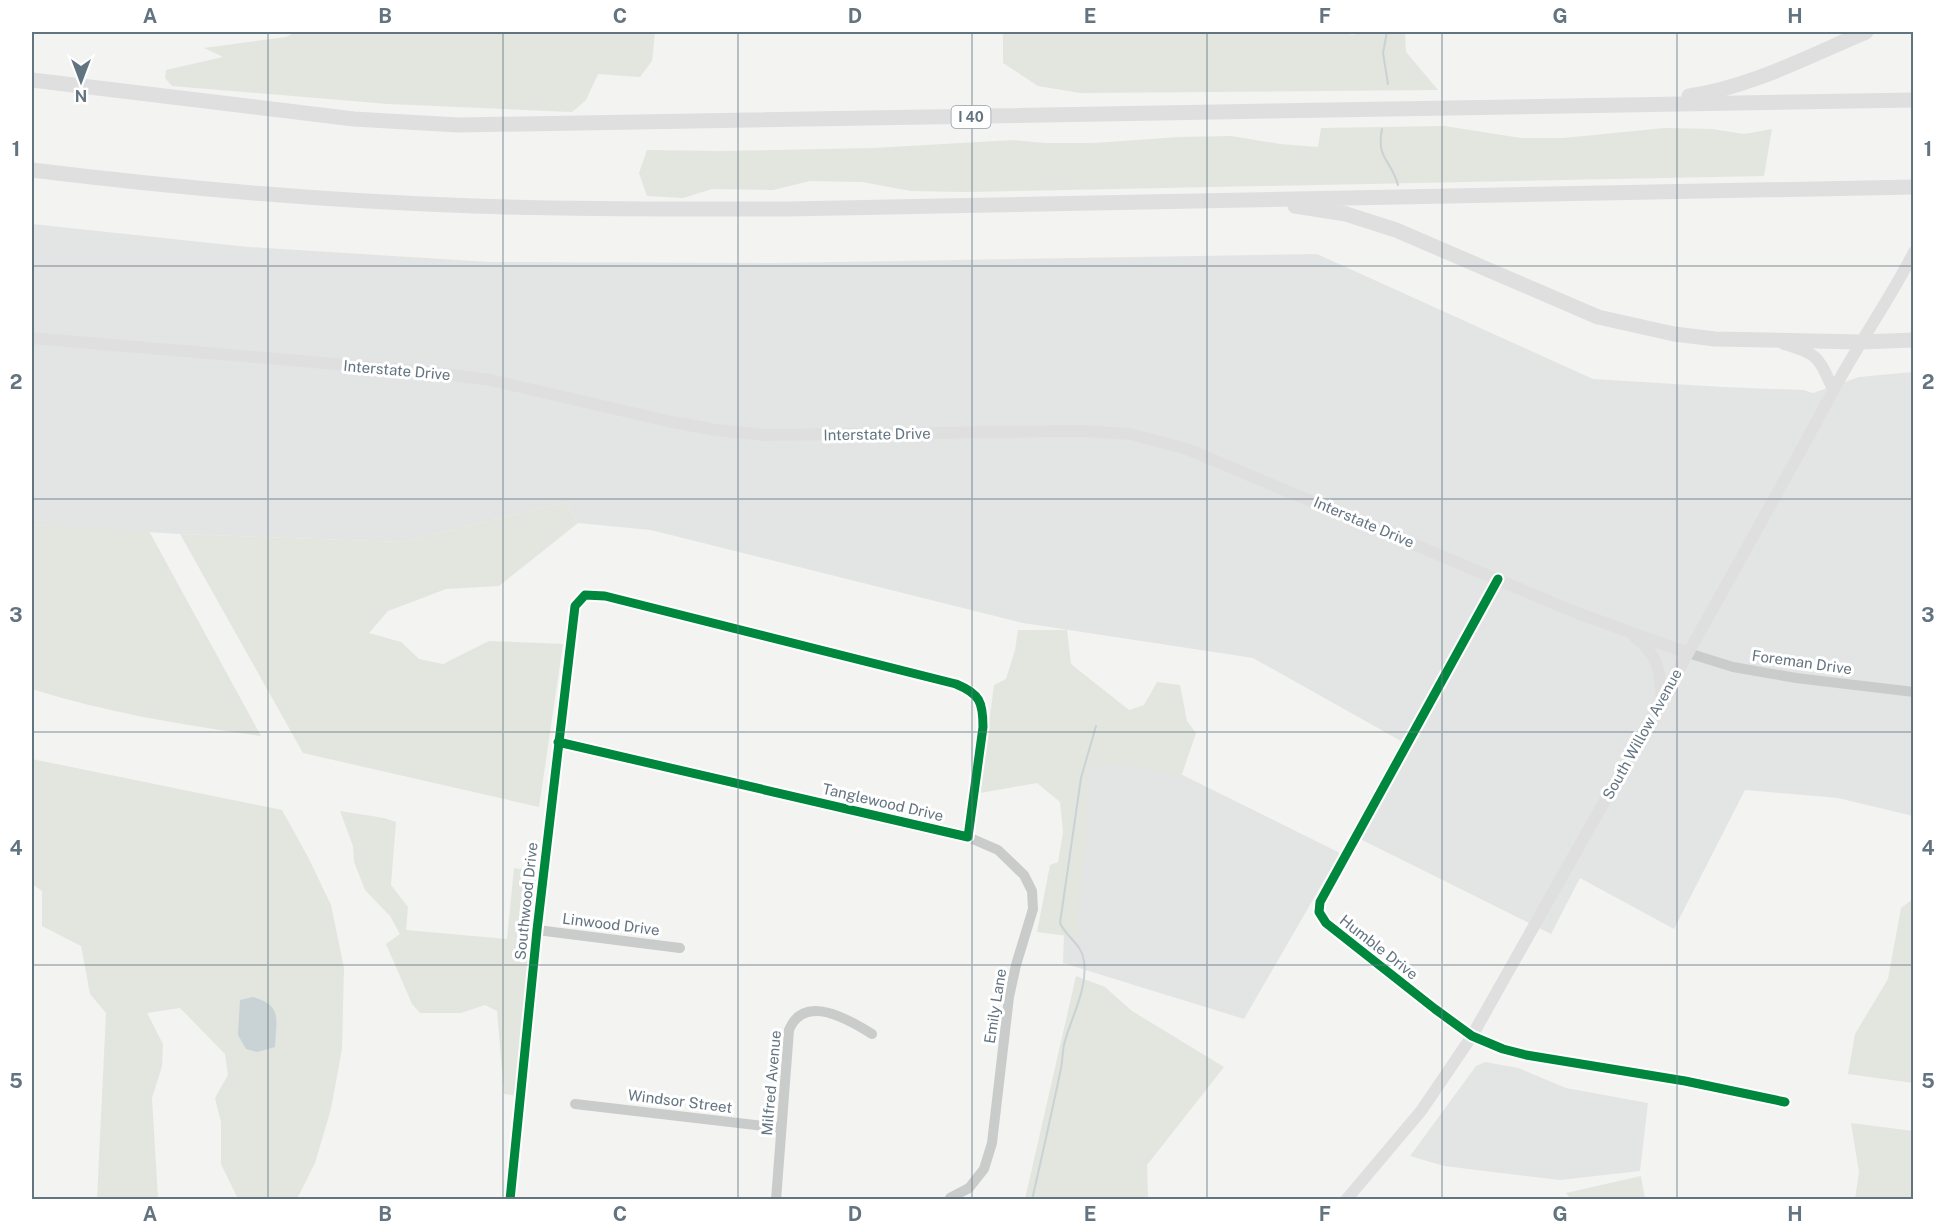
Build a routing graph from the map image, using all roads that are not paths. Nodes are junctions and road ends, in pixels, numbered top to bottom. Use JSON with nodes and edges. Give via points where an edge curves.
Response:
{"nodes":[{"id":1,"x":1866,"y":32,"type":"edge"},
{"id":2,"x":32,"y":81,"type":"edge"},
{"id":3,"x":1914,"y":100,"type":"edge"},
{"id":4,"x":1618,"y":105,"type":"junction"},
{"id":5,"x":32,"y":170,"type":"edge"},
{"id":6,"x":1914,"y":187,"type":"edge"},
{"id":7,"x":1249,"y":200,"type":"junction"},
{"id":8,"x":1914,"y":252,"type":"edge"},
{"id":9,"x":32,"y":338,"type":"edge"},
{"id":10,"x":1768,"y":339,"type":"junction"},
{"id":11,"x":1914,"y":340,"type":"edge"},
{"id":12,"x":1861,"y":342,"type":"junction"},
{"id":13,"x":1833,"y":389,"type":"junction"},
{"id":14,"x":1498,"y":579,"type":"junction"},
{"id":15,"x":1627,"y":630,"type":"junction"},
{"id":16,"x":1688,"y":652,"type":"junction"},
{"id":17,"x":1914,"y":692,"type":"edge"},
{"id":18,"x":1662,"y":700,"type":"junction"},
{"id":19,"x":558,"y":742,"type":"junction"},
{"id":20,"x":968,"y":837,"type":"junction"},
{"id":21,"x":537,"y":930,"type":"junction"},
{"id":22,"x":680,"y":948,"type":"dead end"},
{"id":23,"x":872,"y":1034,"type":"dead end"},
{"id":24,"x":1472,"y":1036,"type":"junction"},
{"id":25,"x":1785,"y":1101,"type":"dead end"},
{"id":26,"x":575,"y":1104,"type":"dead end"},
{"id":27,"x":781,"y":1128,"type":"junction"},
{"id":28,"x":951,"y":1198,"type":"edge"},
{"id":29,"x":510,"y":1200,"type":"edge"},
{"id":30,"x":776,"y":1200,"type":"edge"},
{"id":31,"x":1346,"y":1200,"type":"edge"}],
"edges":[{"from":1,"to":4,"type":"highway","via":[[1711,93]]},
{"from":2,"to":4,"type":"highway","number":"I 40","via":[[354,119],[458,125]]},
{"from":3,"to":4,"type":"highway","number":"I 40"},
{"from":5,"to":7,"type":"highway","via":[[293,196],[485,206],[787,209]]},
{"from":6,"to":7,"type":"highway"},
{"from":7,"to":10,"type":"highway","via":[[1346,214],[1396,230],[1598,317],[1714,339]]},
{"from":8,"to":12,"type":"main road","name":"South Willow Avenue"},
{"from":9,"to":14,"type":"main road","name":"Interstate Drive","via":[[480,378],[672,422],[764,435],[1083,430],[1130,434],[1187,449]]},
{"from":10,"to":12,"type":"highway"},
{"from":10,"to":13,"type":"main road","via":[[1809,351],[1821,364]]},
{"from":11,"to":12,"type":"highway"},
{"from":12,"to":13,"type":"main road","name":"South Willow Avenue"},
{"from":13,"to":16,"type":"main road","name":"South Willow Avenue"},
{"from":14,"to":15,"type":"main road","name":"Interstate Drive"},
{"from":14,"to":24,"type":"street","name":"Humble Drive","via":[[1320,902],[1319,912],[1326,923]]},
{"from":15,"to":16,"type":"main road","name":"Interstate Drive"},
{"from":15,"to":18,"type":"main road","via":[[1657,660]]},
{"from":16,"to":17,"type":"street","name":"Foreman Drive","via":[[1733,667]]},
{"from":16,"to":18,"type":"main road","name":"South Willow Avenue"},
{"from":18,"to":24,"type":"main road","name":"South Willow Avenue"},
{"from":19,"to":20,"type":"street","name":"Tanglewood Drive"},
{"from":19,"to":20,"type":"street","name":"Southwood Drive","via":[[575,606],[585,596],[605,596],[967,688],[978,697],[982,711]]},
{"from":19,"to":21,"type":"street","name":"Southwood Drive"},
{"from":20,"to":28,"type":"street","name":"Emily Lane","via":[[998,850],[1024,875],[1032,891],[1032,909],[1009,997],[992,1143],[984,1169],[969,1188]]},
{"from":21,"to":22,"type":"street","name":"Linwood Drive"},
{"from":21,"to":29,"type":"street","name":"Southwood Drive"},
{"from":23,"to":27,"type":"street","name":"Milfred Avenue","via":[[825,1011],[803,1012],[794,1019],[789,1030]]},
{"from":24,"to":25,"type":"street","name":"Humble Drive","via":[[1526,1055]]},
{"from":24,"to":31,"type":"main road","name":"South Willow Avenue","via":[[1421,1111]]},
{"from":26,"to":27,"type":"street","name":"Windsor Street"},
{"from":27,"to":30,"type":"street","name":"Milfred Avenue"}]}
